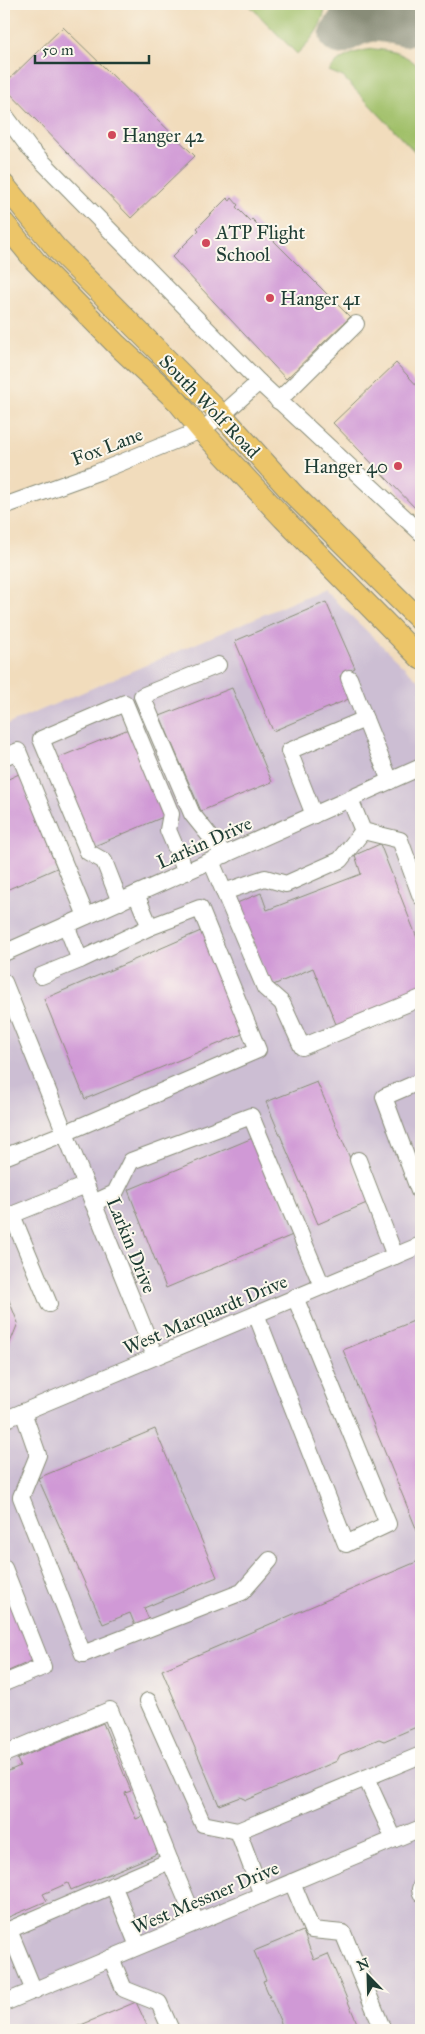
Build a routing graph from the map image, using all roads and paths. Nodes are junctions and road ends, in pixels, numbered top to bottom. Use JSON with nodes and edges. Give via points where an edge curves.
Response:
{"nodes":[{"id":1,"x":4,"y":114,"type":"edge"},
{"id":2,"x":4,"y":185,"type":"edge"},
{"id":3,"x":4,"y":224,"type":"edge"},
{"id":4,"x":356,"y":324,"type":"dead end"},
{"id":5,"x":258,"y":382,"type":"junction"},
{"id":6,"x":278,"y":401,"type":"junction"},
{"id":7,"x":222,"y":415,"type":"junction"},
{"id":8,"x":201,"y":430,"type":"junction"},
{"id":9,"x":4,"y":506,"type":"edge"},
{"id":10,"x":421,"y":533,"type":"edge"},
{"id":11,"x":421,"y":622,"type":"edge"},
{"id":12,"x":421,"y":659,"type":"edge"},
{"id":13,"x":218,"y":664,"type":"dead end"},
{"id":14,"x":349,"y":678,"type":"dead end"},
{"id":15,"x":365,"y":719,"type":"junction"},
{"id":16,"x":4,"y":757,"type":"edge"},
{"id":17,"x":421,"y":767,"type":"edge"},
{"id":18,"x":390,"y":781,"type":"junction"},
{"id":19,"x":350,"y":799,"type":"junction"},
{"id":20,"x":314,"y":815,"type":"junction"},
{"id":21,"x":363,"y":831,"type":"junction"},
{"id":22,"x":218,"y":858,"type":"junction"},
{"id":23,"x":186,"y":872,"type":"junction"},
{"id":24,"x":224,"y":892,"type":"junction"},
{"id":25,"x":136,"y":894,"type":"junction"},
{"id":26,"x":421,"y":897,"type":"edge"},
{"id":27,"x":120,"y":902,"type":"junction"},
{"id":28,"x":86,"y":916,"type":"junction"},
{"id":29,"x":66,"y":925,"type":"junction"},
{"id":30,"x":150,"y":927,"type":"junction"},
{"id":31,"x":4,"y":953,"type":"edge"},
{"id":32,"x":80,"y":960,"type":"junction"},
{"id":33,"x":41,"y":976,"type":"dead end"},
{"id":34,"x":4,"y":982,"type":"edge"},
{"id":35,"x":421,"y":998,"type":"edge"},
{"id":36,"x":421,"y":1081,"type":"edge"},
{"id":37,"x":65,"y":1133,"type":"junction"},
{"id":38,"x":4,"y":1157,"type":"edge"},
{"id":39,"x":358,"y":1160,"type":"dead end"},
{"id":40,"x":86,"y":1185,"type":"junction"},
{"id":41,"x":421,"y":1192,"type":"edge"},
{"id":42,"x":93,"y":1203,"type":"junction"},
{"id":43,"x":8,"y":1216,"type":"edge"},
{"id":44,"x":421,"y":1245,"type":"edge"},
{"id":45,"x":395,"y":1256,"type":"junction"},
{"id":46,"x":322,"y":1286,"type":"junction"},
{"id":47,"x":296,"y":1297,"type":"junction"},
{"id":48,"x":49,"y":1304,"type":"dead end"},
{"id":49,"x":256,"y":1314,"type":"junction"},
{"id":50,"x":155,"y":1356,"type":"junction"},
{"id":51,"x":23,"y":1412,"type":"junction"},
{"id":52,"x":4,"y":1420,"type":"edge"},
{"id":53,"x":270,"y":1560,"type":"dead end"},
{"id":54,"x":4,"y":1568,"type":"edge"},
{"id":55,"x":4,"y":1683,"type":"edge"},
{"id":56,"x":148,"y":1700,"type":"dead end"},
{"id":57,"x":4,"y":1754,"type":"edge"},
{"id":58,"x":421,"y":1755,"type":"edge"},
{"id":59,"x":366,"y":1778,"type":"junction"},
{"id":60,"x":421,"y":1828,"type":"edge"},
{"id":61,"x":238,"y":1831,"type":"junction"},
{"id":62,"x":394,"y":1839,"type":"junction"},
{"id":63,"x":170,"y":1861,"type":"junction"},
{"id":64,"x":292,"y":1882,"type":"junction"},
{"id":65,"x":113,"y":1885,"type":"junction"},
{"id":66,"x":421,"y":1886,"type":"edge"},
{"id":67,"x":421,"y":1893,"type":"edge"},
{"id":68,"x":262,"y":1894,"type":"junction"},
{"id":69,"x":196,"y":1922,"type":"junction"},
{"id":70,"x":6,"y":1931,"type":"edge"},
{"id":71,"x":138,"y":1946,"type":"junction"},
{"id":72,"x":111,"y":1958,"type":"junction"},
{"id":73,"x":34,"y":1991,"type":"junction"},
{"id":74,"x":4,"y":2004,"type":"edge"},
{"id":75,"x":171,"y":2030,"type":"edge"},
{"id":76,"x":383,"y":2030,"type":"edge"}],
"edges":[{"from":1,"to":5,"type":"street","via":[[30,149]]},
{"from":2,"to":7,"type":"main road","name":"South Wolf Road","via":[[56,248]]},
{"from":3,"to":8,"type":"main road","name":"South Wolf Road","via":[[35,261],[177,401]]},
{"from":4,"to":6,"type":"street"},
{"from":5,"to":6,"type":"street"},
{"from":5,"to":7,"type":"street","name":"Fox Lane"},
{"from":6,"to":10,"type":"street"},
{"from":7,"to":8,"type":"street","name":"Fox Lane"},
{"from":7,"to":11,"type":"main road","name":"South Wolf Road","via":[[293,494]]},
{"from":8,"to":9,"type":"street","name":"Fox Lane"},
{"from":8,"to":12,"type":"main road","name":"South Wolf Road","via":[[282,518]]},
{"from":13,"to":22,"type":"street","via":[[142,696],[192,814]]},
{"from":14,"to":15,"type":"street"},
{"from":15,"to":18,"type":"street"},
{"from":15,"to":20,"type":"street","via":[[289,752]]},
{"from":16,"to":28,"type":"street","via":[[18,751]]},
{"from":17,"to":18,"type":"street","name":"Larkin Drive"},
{"from":18,"to":19,"type":"street","name":"Larkin Drive"},
{"from":19,"to":20,"type":"street","name":"Larkin Drive"},
{"from":19,"to":21,"type":"street"},
{"from":20,"to":22,"type":"street","name":"Larkin Drive"},
{"from":21,"to":24,"type":"street","via":[[340,860],[286,884],[265,878]]},
{"from":21,"to":26,"type":"street","via":[[400,840]]},
{"from":22,"to":23,"type":"street","name":"Larkin Drive"},
{"from":22,"to":24,"type":"street"},
{"from":23,"to":25,"type":"street","name":"Larkin Drive"},
{"from":23,"to":27,"type":"street","via":[[168,830],[171,814],[125,703],[41,739],[88,852],[104,861]]},
{"from":24,"to":35,"type":"street","via":[[265,988],[282,1002],[302,1047]]},
{"from":25,"to":27,"type":"street","name":"Larkin Drive"},
{"from":25,"to":30,"type":"street"},
{"from":27,"to":28,"type":"street","name":"Larkin Drive"},
{"from":28,"to":29,"type":"street","name":"Larkin Drive"},
{"from":29,"to":31,"type":"street","name":"Larkin Drive"},
{"from":29,"to":32,"type":"street"},
{"from":30,"to":32,"type":"street"},
{"from":30,"to":37,"type":"street","via":[[200,908],[258,1050]]},
{"from":32,"to":33,"type":"street"},
{"from":34,"to":37,"type":"street","name":"Larkin Drive"},
{"from":36,"to":41,"type":"street","via":[[384,1097]]},
{"from":37,"to":38,"type":"street"},
{"from":37,"to":40,"type":"street","name":"Larkin Drive"},
{"from":39,"to":45,"type":"street"},
{"from":40,"to":42,"type":"street","name":"Larkin Drive"},
{"from":40,"to":43,"type":"street"},
{"from":42,"to":46,"type":"street","via":[[115,1193],[131,1161],[251,1116]]},
{"from":42,"to":50,"type":"street","name":"Larkin Drive"},
{"from":43,"to":48,"type":"street"},
{"from":44,"to":45,"type":"street","name":"West Marquardt Drive"},
{"from":45,"to":46,"type":"street","name":"West Marquardt Drive"},
{"from":46,"to":47,"type":"street","name":"West Marquardt Drive"},
{"from":47,"to":49,"type":"street","name":"West Marquardt Drive"},
{"from":47,"to":49,"type":"street","via":[[388,1524],[346,1544]]},
{"from":49,"to":50,"type":"street","name":"West Marquardt Drive"},
{"from":50,"to":51,"type":"street","name":"West Marquardt Drive"},
{"from":51,"to":52,"type":"street","name":"West Marquardt Drive"},
{"from":51,"to":53,"type":"street","via":[[38,1455],[21,1497],[83,1654],[242,1592]]},
{"from":54,"to":55,"type":"street","via":[[43,1667]]},
{"from":56,"to":61,"type":"street","via":[[203,1824]]},
{"from":57,"to":63,"type":"street","via":[[110,1710]]},
{"from":58,"to":59,"type":"street"},
{"from":59,"to":61,"type":"street"},
{"from":59,"to":62,"type":"street"},
{"from":60,"to":62,"type":"street","name":"West Messner Drive"},
{"from":61,"to":68,"type":"street"},
{"from":62,"to":64,"type":"street","name":"West Messner Drive"},
{"from":63,"to":65,"type":"street"},
{"from":63,"to":69,"type":"street"},
{"from":64,"to":68,"type":"street","name":"West Messner Drive"},
{"from":64,"to":76,"type":"street","via":[[312,1930],[342,1933]]},
{"from":65,"to":70,"type":"street"},
{"from":65,"to":71,"type":"street"},
{"from":66,"to":67,"type":"street"},
{"from":68,"to":69,"type":"street","name":"West Messner Drive"},
{"from":69,"to":71,"type":"street","name":"West Messner Drive"},
{"from":70,"to":73,"type":"street"},
{"from":71,"to":72,"type":"street","name":"West Messner Drive"},
{"from":72,"to":73,"type":"street","name":"West Messner Drive"},
{"from":72,"to":75,"type":"street","via":[[124,1989],[160,2003]]},
{"from":73,"to":74,"type":"street","name":"West Messner Drive"}]}
